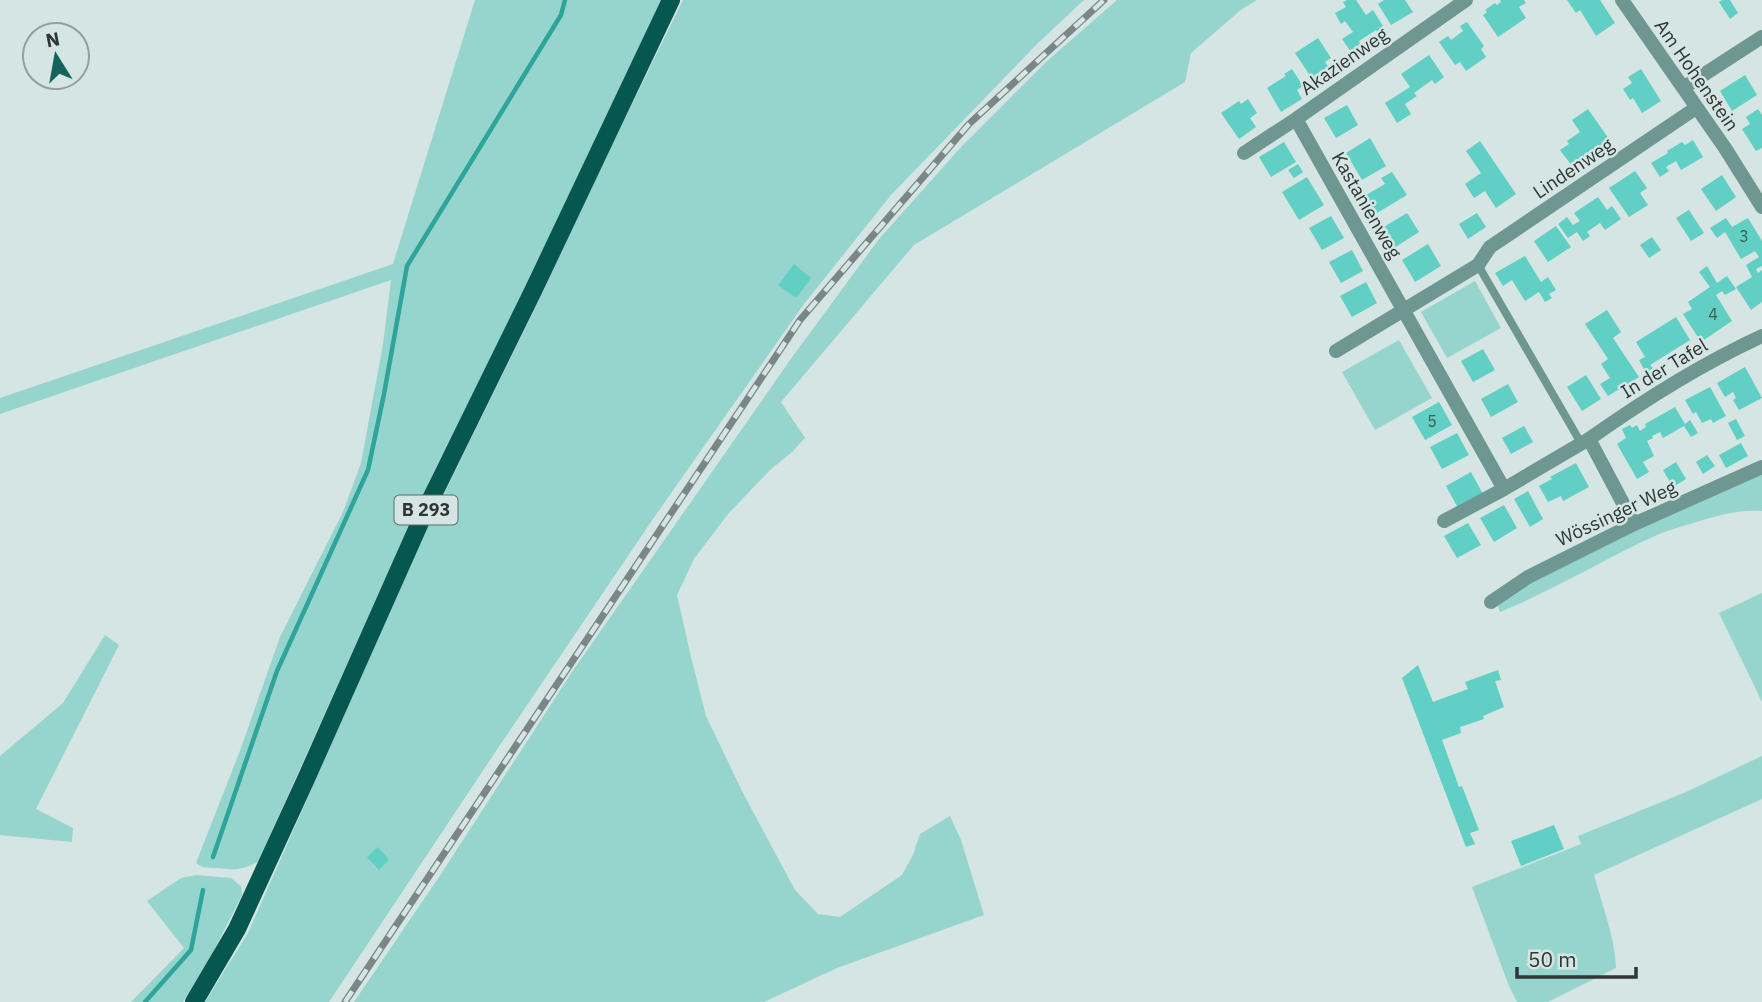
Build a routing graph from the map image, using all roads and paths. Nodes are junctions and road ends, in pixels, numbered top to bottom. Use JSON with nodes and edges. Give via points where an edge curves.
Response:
{"nodes":[{"id":1,"x":671,"y":0,"type":"edge"},
{"id":2,"x":1466,"y":0,"type":"edge"},
{"id":3,"x":1622,"y":0,"type":"edge"},
{"id":4,"x":1762,"y":37,"type":"edge"},
{"id":5,"x":1683,"y":88,"type":"junction"},
{"id":6,"x":1696,"y":108,"type":"junction"},
{"id":7,"x":1296,"y":119,"type":"junction"},
{"id":8,"x":1244,"y":153,"type":"dead end"},
{"id":9,"x":1762,"y":207,"type":"edge"},
{"id":10,"x":1478,"y":265,"type":"junction"},
{"id":11,"x":1404,"y":310,"type":"junction"},
{"id":12,"x":1762,"y":336,"type":"edge"},
{"id":13,"x":1336,"y":351,"type":"dead end"},
{"id":14,"x":1585,"y":441,"type":"junction"},
{"id":15,"x":1762,"y":467,"type":"edge"},
{"id":16,"x":1504,"y":489,"type":"junction"},
{"id":17,"x":1444,"y":521,"type":"dead end"},
{"id":18,"x":1634,"y":524,"type":"junction"},
{"id":19,"x":1491,"y":602,"type":"dead end"},
{"id":20,"x":194,"y":1002,"type":"edge"}],
"edges":[{"from":1,"to":20,"type":"main road","number":"B 293","via":[[426,509],[237,929]]},
{"from":2,"to":7,"type":"street","name":"Akazienweg"},
{"from":3,"to":5,"type":"street","name":"Am Hohenstein"},
{"from":4,"to":5,"type":"street"},
{"from":5,"to":6,"type":"street","name":"Am Hohenstein"},
{"from":6,"to":9,"type":"street","name":"Am Hohenstein"},
{"from":6,"to":10,"type":"street","name":"Lindenweg","via":[[1490,247]]},
{"from":7,"to":8,"type":"street","name":"Akazienweg"},
{"from":7,"to":11,"type":"street","name":"Kastanienweg"},
{"from":10,"to":11,"type":"street"},
{"from":10,"to":14,"type":"lane"},
{"from":11,"to":13,"type":"street"},
{"from":11,"to":16,"type":"street","name":"Kastanienweg"},
{"from":12,"to":14,"type":"street","name":"In der Tafel","via":[[1635,406]]},
{"from":14,"to":16,"type":"street","name":"In der Tafel"},
{"from":14,"to":18,"type":"street"},
{"from":15,"to":18,"type":"street","name":"Wössinger Weg"},
{"from":16,"to":17,"type":"street","name":"In der Tafel"},
{"from":18,"to":19,"type":"street","name":"Wössinger Weg","via":[[1528,577]]}]}
